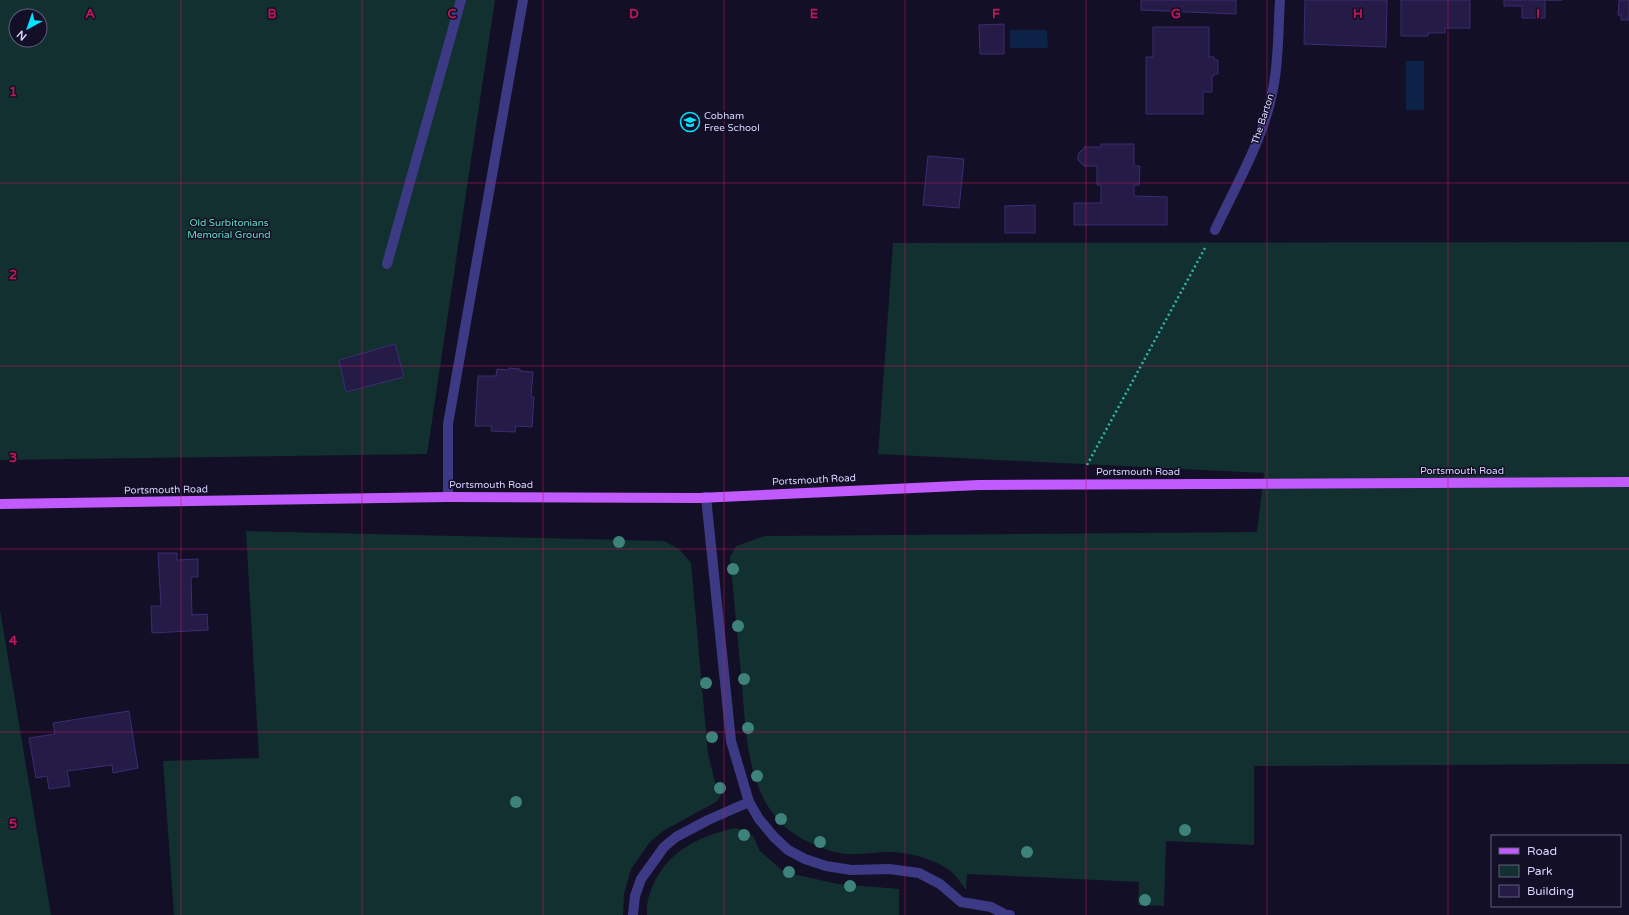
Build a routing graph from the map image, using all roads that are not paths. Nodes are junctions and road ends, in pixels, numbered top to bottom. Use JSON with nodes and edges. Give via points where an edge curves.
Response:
{"nodes":[{"id":1,"x":461,"y":0,"type":"edge"},
{"id":2,"x":523,"y":0,"type":"edge"},
{"id":3,"x":1280,"y":0,"type":"edge"},
{"id":4,"x":1214,"y":230,"type":"road end"},
{"id":5,"x":387,"y":264,"type":"dead end"},
{"id":6,"x":1629,"y":482,"type":"edge"},
{"id":7,"x":448,"y":497,"type":"junction"},
{"id":8,"x":706,"y":498,"type":"junction"},
{"id":9,"x":0,"y":504,"type":"edge"},
{"id":10,"x":749,"y":802,"type":"junction"},
{"id":11,"x":633,"y":915,"type":"edge"},
{"id":12,"x":1010,"y":915,"type":"edge"}],
"edges":[{"from":1,"to":5,"type":"street"},
{"from":2,"to":7,"type":"street","via":[[448,424]]},
{"from":3,"to":4,"type":"street","name":"The Barton","via":[[1273,89],[1267,112],[1255,146]]},
{"from":6,"to":8,"type":"main road","name":"Portsmouth Road","via":[[979,485]]},
{"from":7,"to":8,"type":"main road","name":"Portsmouth Road"},
{"from":7,"to":9,"type":"main road","name":"Portsmouth Road"},
{"from":8,"to":10,"type":"street","via":[[731,741]]},
{"from":10,"to":11,"type":"street","via":[[708,820],[664,847],[641,879],[635,896]]},
{"from":10,"to":12,"type":"street","via":[[774,837],[788,850],[805,859],[851,870],[889,869],[919,873],[940,884],[961,902],[991,907]]}]}
